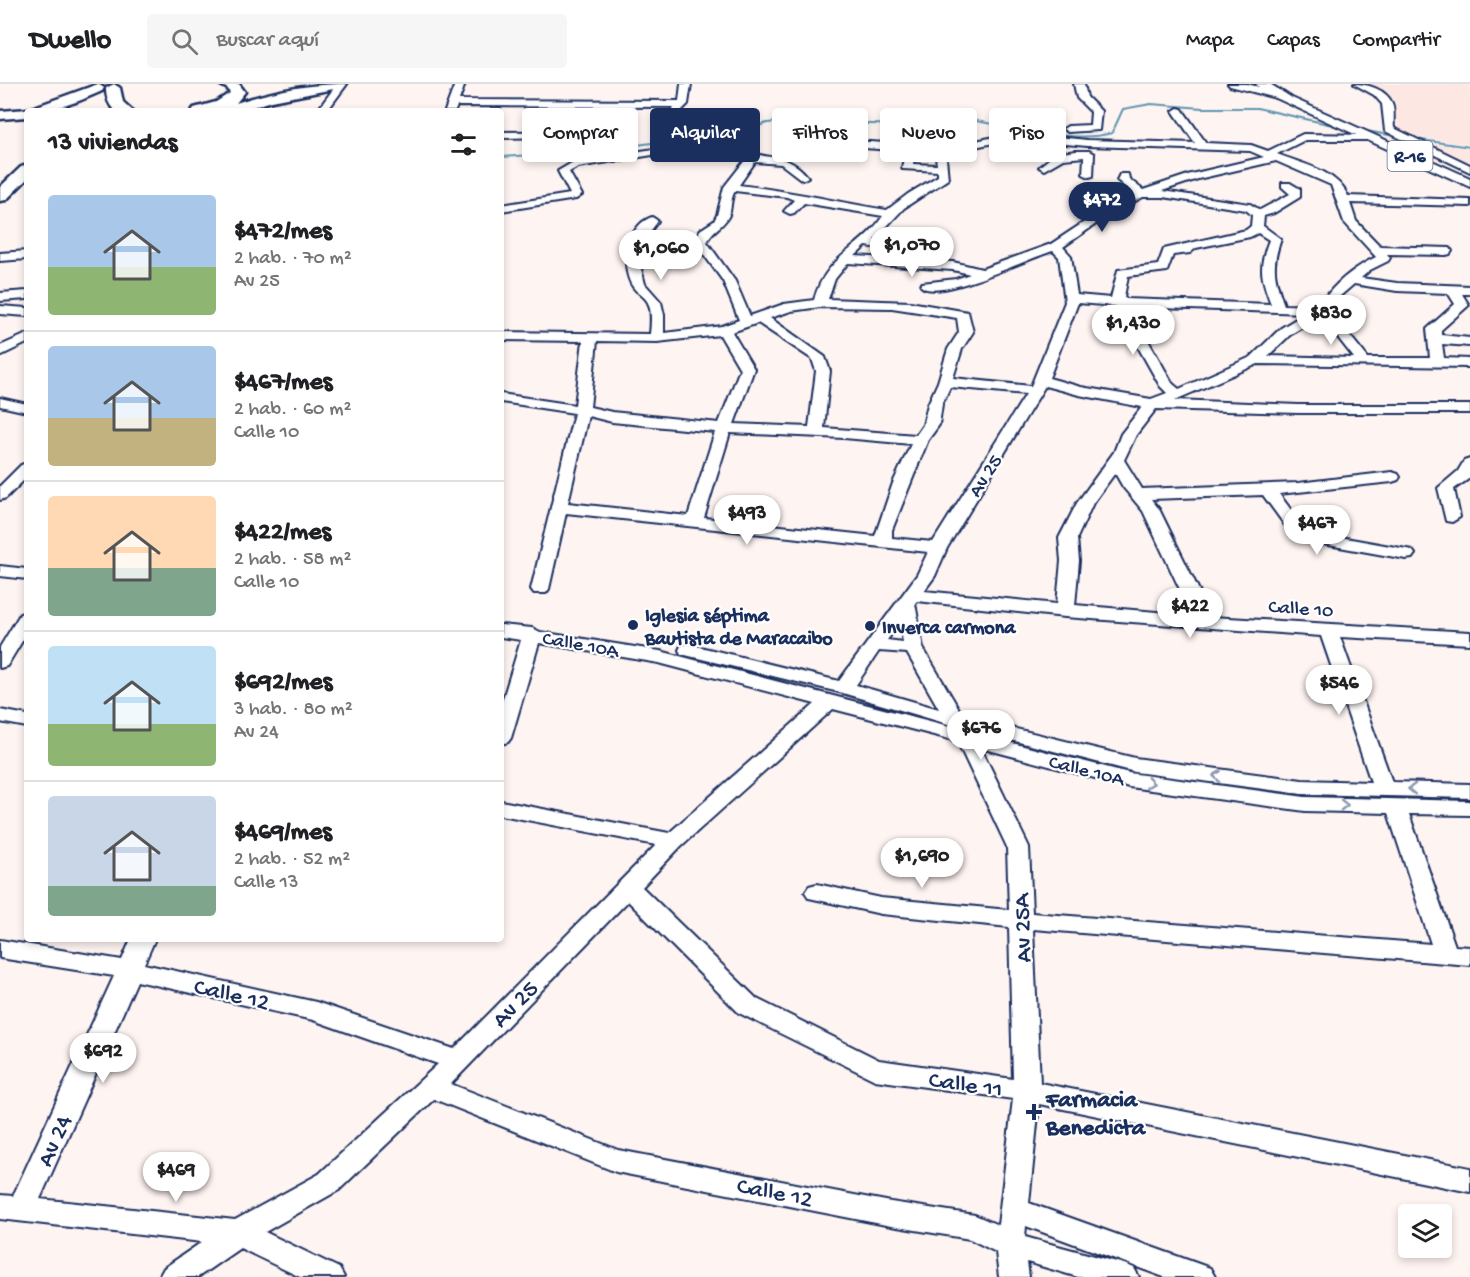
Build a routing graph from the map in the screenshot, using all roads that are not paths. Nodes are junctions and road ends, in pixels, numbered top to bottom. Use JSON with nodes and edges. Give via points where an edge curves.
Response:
{"nodes":[{"id":1,"x":226,"y":84,"type":"edge"},
{"id":2,"x":341,"y":84,"type":"edge"},
{"id":3,"x":460,"y":84,"type":"edge"},
{"id":4,"x":686,"y":84,"type":"edge"},
{"id":5,"x":1078,"y":84,"type":"edge"},
{"id":6,"x":1234,"y":84,"type":"edge"},
{"id":7,"x":1262,"y":84,"type":"edge"},
{"id":8,"x":1272,"y":84,"type":"edge"},
{"id":9,"x":1359,"y":84,"type":"edge"},
{"id":10,"x":107,"y":86,"type":"edge"},
{"id":11,"x":1288,"y":101,"type":"junction"},
{"id":12,"x":97,"y":103,"type":"dead end"},
{"id":13,"x":683,"y":104,"type":"junction"},
{"id":14,"x":452,"y":107,"type":"edge"},
{"id":15,"x":45,"y":108,"type":"edge"},
{"id":16,"x":76,"y":108,"type":"edge"},
{"id":17,"x":119,"y":108,"type":"edge"},
{"id":18,"x":212,"y":108,"type":"edge"},
{"id":19,"x":234,"y":108,"type":"edge"},
{"id":20,"x":324,"y":108,"type":"edge"},
{"id":21,"x":678,"y":108,"type":"edge"},
{"id":22,"x":1178,"y":111,"type":"dead end"},
{"id":23,"x":24,"y":113,"type":"edge"},
{"id":24,"x":0,"y":115,"type":"edge"},
{"id":25,"x":1066,"y":128,"type":"edge"},
{"id":26,"x":1360,"y":131,"type":"junction"},
{"id":27,"x":504,"y":135,"type":"edge"},
{"id":28,"x":522,"y":135,"type":"edge"},
{"id":29,"x":1066,"y":144,"type":"edge"},
{"id":30,"x":1202,"y":146,"type":"junction"},
{"id":31,"x":1090,"y":148,"type":"junction"},
{"id":32,"x":650,"y":153,"type":"edge"},
{"id":33,"x":24,"y":156,"type":"edge"},
{"id":34,"x":1272,"y":157,"type":"junction"},
{"id":35,"x":760,"y":158,"type":"edge"},
{"id":36,"x":749,"y":162,"type":"edge"},
{"id":37,"x":908,"y":162,"type":"edge"},
{"id":38,"x":942,"y":162,"type":"edge"},
{"id":39,"x":1044,"y":167,"type":"dead end"},
{"id":40,"x":943,"y":168,"type":"junction"},
{"id":41,"x":1470,"y":169,"type":"edge"},
{"id":42,"x":24,"y":173,"type":"edge"},
{"id":43,"x":1089,"y":174,"type":"dead end"},
{"id":44,"x":1124,"y":176,"type":"dead end"},
{"id":45,"x":802,"y":177,"type":"dead end"},
{"id":46,"x":1470,"y":177,"type":"edge"},
{"id":47,"x":0,"y":178,"type":"edge"},
{"id":48,"x":1470,"y":183,"type":"edge"},
{"id":49,"x":1286,"y":185,"type":"dead end"},
{"id":50,"x":24,"y":186,"type":"edge"},
{"id":51,"x":730,"y":187,"type":"junction"},
{"id":52,"x":1141,"y":194,"type":"junction"},
{"id":53,"x":0,"y":198,"type":"edge"},
{"id":54,"x":801,"y":199,"type":"junction"},
{"id":55,"x":1343,"y":200,"type":"junction"},
{"id":56,"x":1470,"y":203,"type":"edge"},
{"id":57,"x":504,"y":208,"type":"edge"},
{"id":58,"x":790,"y":211,"type":"dead end"},
{"id":59,"x":890,"y":214,"type":"junction"},
{"id":60,"x":1258,"y":220,"type":"junction"},
{"id":61,"x":652,"y":221,"type":"dead end"},
{"id":62,"x":864,"y":242,"type":"junction"},
{"id":63,"x":1055,"y":247,"type":"junction"},
{"id":64,"x":1378,"y":250,"type":"junction"},
{"id":65,"x":1446,"y":251,"type":"dead end"},
{"id":66,"x":24,"y":255,"type":"edge"},
{"id":67,"x":0,"y":257,"type":"edge"},
{"id":68,"x":843,"y":259,"type":"junction"},
{"id":69,"x":926,"y":264,"type":"junction"},
{"id":70,"x":944,"y":266,"type":"junction"},
{"id":71,"x":984,"y":273,"type":"junction"},
{"id":72,"x":1351,"y":280,"type":"junction"},
{"id":73,"x":927,"y":286,"type":"junction"},
{"id":74,"x":1453,"y":290,"type":"junction"},
{"id":75,"x":1470,"y":290,"type":"edge"},
{"id":76,"x":24,"y":295,"type":"edge"},
{"id":77,"x":0,"y":297,"type":"edge"},
{"id":78,"x":1071,"y":298,"type":"junction"},
{"id":79,"x":820,"y":303,"type":"junction"},
{"id":80,"x":1122,"y":303,"type":"junction"},
{"id":81,"x":908,"y":305,"type":"junction"},
{"id":82,"x":1279,"y":309,"type":"junction"},
{"id":83,"x":0,"y":310,"type":"edge"},
{"id":84,"x":1323,"y":310,"type":"junction"},
{"id":85,"x":24,"y":312,"type":"edge"},
{"id":86,"x":753,"y":320,"type":"junction"},
{"id":87,"x":724,"y":330,"type":"junction"},
{"id":88,"x":504,"y":336,"type":"edge"},
{"id":89,"x":590,"y":338,"type":"junction"},
{"id":90,"x":657,"y":338,"type":"junction"},
{"id":91,"x":1434,"y":339,"type":"junction"},
{"id":92,"x":24,"y":340,"type":"edge"},
{"id":93,"x":1470,"y":342,"type":"edge"},
{"id":94,"x":0,"y":352,"type":"edge"},
{"id":95,"x":1256,"y":360,"type":"junction"},
{"id":96,"x":1437,"y":361,"type":"junction"},
{"id":97,"x":1364,"y":362,"type":"junction"},
{"id":98,"x":1470,"y":363,"type":"edge"},
{"id":99,"x":945,"y":382,"type":"junction"},
{"id":100,"x":1039,"y":385,"type":"junction"},
{"id":101,"x":1175,"y":393,"type":"junction"},
{"id":102,"x":504,"y":399,"type":"edge"},
{"id":103,"x":0,"y":402,"type":"edge"},
{"id":104,"x":1152,"y":404,"type":"junction"},
{"id":105,"x":24,"y":407,"type":"edge"},
{"id":106,"x":1470,"y":408,"type":"edge"},
{"id":107,"x":582,"y":410,"type":"junction"},
{"id":108,"x":724,"y":428,"type":"junction"},
{"id":109,"x":816,"y":432,"type":"junction"},
{"id":110,"x":920,"y":440,"type":"junction"},
{"id":111,"x":1116,"y":459,"type":"junction"},
{"id":112,"x":1470,"y":464,"type":"edge"},
{"id":113,"x":14,"y":475,"type":"edge"},
{"id":114,"x":1392,"y":477,"type":"dead end"},
{"id":115,"x":1269,"y":491,"type":"junction"},
{"id":116,"x":1140,"y":494,"type":"junction"},
{"id":117,"x":0,"y":495,"type":"edge"},
{"id":118,"x":559,"y":507,"type":"junction"},
{"id":119,"x":1452,"y":517,"type":"dead end"},
{"id":120,"x":694,"y":522,"type":"junction"},
{"id":121,"x":883,"y":543,"type":"junction"},
{"id":122,"x":938,"y":548,"type":"junction"},
{"id":123,"x":1406,"y":554,"type":"dead end"},
{"id":124,"x":0,"y":562,"type":"edge"},
{"id":125,"x":24,"y":564,"type":"edge"},
{"id":126,"x":0,"y":571,"type":"edge"},
{"id":127,"x":24,"y":574,"type":"edge"},
{"id":128,"x":540,"y":589,"type":"dead end"},
{"id":129,"x":909,"y":600,"type":"junction"},
{"id":130,"x":1065,"y":611,"type":"junction"},
{"id":131,"x":504,"y":620,"type":"edge"},
{"id":132,"x":24,"y":623,"type":"edge"},
{"id":133,"x":1208,"y":623,"type":"junction"},
{"id":134,"x":504,"y":631,"type":"edge"},
{"id":135,"x":1329,"y":632,"type":"junction"},
{"id":136,"x":532,"y":634,"type":"junction"},
{"id":137,"x":1470,"y":638,"type":"edge"},
{"id":138,"x":874,"y":645,"type":"junction"},
{"id":139,"x":915,"y":648,"type":"junction"},
{"id":140,"x":0,"y":662,"type":"edge"},
{"id":141,"x":838,"y":694,"type":"junction"},
{"id":142,"x":0,"y":716,"type":"edge"},
{"id":143,"x":24,"y":720,"type":"edge"},
{"id":144,"x":504,"y":728,"type":"edge"},
{"id":145,"x":961,"y":729,"type":"junction"},
{"id":146,"x":1470,"y":791,"type":"edge"},
{"id":147,"x":1390,"y":798,"type":"junction"},
{"id":148,"x":1470,"y":808,"type":"edge"},
{"id":149,"x":504,"y":809,"type":"edge"},
{"id":150,"x":673,"y":841,"type":"junction"},
{"id":151,"x":627,"y":886,"type":"junction"},
{"id":152,"x":817,"y":892,"type":"dead end"},
{"id":153,"x":1021,"y":920,"type":"junction"},
{"id":154,"x":142,"y":942,"type":"edge"},
{"id":155,"x":0,"y":949,"type":"edge"},
{"id":156,"x":1446,"y":954,"type":"junction"},
{"id":157,"x":1470,"y":956,"type":"edge"},
{"id":158,"x":129,"y":970,"type":"junction"},
{"id":159,"x":458,"y":1061,"type":"junction"},
{"id":160,"x":431,"y":1087,"type":"junction"},
{"id":161,"x":1027,"y":1091,"type":"junction"},
{"id":162,"x":1470,"y":1180,"type":"edge"},
{"id":163,"x":11,"y":1209,"type":"edge"},
{"id":164,"x":1013,"y":1209,"type":"junction"},
{"id":165,"x":238,"y":1233,"type":"junction"},
{"id":166,"x":1010,"y":1245,"type":"junction"},
{"id":167,"x":174,"y":1277,"type":"edge"},
{"id":168,"x":329,"y":1277,"type":"edge"},
{"id":169,"x":1014,"y":1277,"type":"edge"},
{"id":170,"x":1125,"y":1277,"type":"edge"},
{"id":171,"x":1200,"y":1277,"type":"edge"}],
"edges":[{"from":1,"to":18,"type":"highway","via":[[238,92],[235,99]]},
{"from":2,"to":19,"type":"highway","via":[[269,96]]},
{"from":2,"to":20,"type":"street"},
{"from":3,"to":14,"type":"street"},
{"from":4,"to":13,"type":"street"},
{"from":5,"to":25,"type":"street","via":[[1082,98],[1096,111],[1095,129]]},
{"from":6,"to":11,"type":"main road"},
{"from":7,"to":11,"type":"main road","number":"R-16"},
{"from":8,"to":26,"type":"main road","number":"R-16"},
{"from":9,"to":41,"type":"street","via":[[1387,103],[1389,129]]},
{"from":10,"to":12,"type":"highway"},
{"from":10,"to":15,"type":"highway"},
{"from":10,"to":16,"type":"highway"},
{"from":10,"to":17,"type":"highway"},
{"from":11,"to":26,"type":"main road","number":"R-16"},
{"from":13,"to":14,"type":"street"},
{"from":13,"to":21,"type":"street"},
{"from":22,"to":30,"type":"street"},
{"from":23,"to":24,"type":"highway"},
{"from":26,"to":34,"type":"street","via":[[1303,137]]},
{"from":26,"to":46,"type":"main road","number":"R-16"},
{"from":26,"to":48,"type":"main road","number":"R-16"},
{"from":27,"to":28,"type":"street"},
{"from":29,"to":31,"type":"street"},
{"from":30,"to":31,"type":"street"},
{"from":30,"to":34,"type":"street","via":[[1251,148]]},
{"from":31,"to":39,"type":"street","via":[[1053,158]]},
{"from":31,"to":43,"type":"street"},
{"from":32,"to":57,"type":"street","via":[[575,164],[563,171],[576,195]]},
{"from":33,"to":47,"type":"highway"},
{"from":34,"to":52,"type":"street"},
{"from":34,"to":55,"type":"street","via":[[1335,183]]},
{"from":35,"to":45,"type":"street","via":[[778,158],[792,164]]},
{"from":36,"to":51,"type":"street"},
{"from":37,"to":40,"type":"street","via":[[907,167]]},
{"from":38,"to":40,"type":"street"},
{"from":40,"to":59,"type":"street","via":[[944,177]]},
{"from":42,"to":53,"type":"highway"},
{"from":44,"to":52,"type":"street","via":[[1123,180]]},
{"from":49,"to":60,"type":"street","via":[[1296,195]]},
{"from":50,"to":53,"type":"highway"},
{"from":51,"to":54,"type":"street"},
{"from":51,"to":86,"type":"street","via":[[723,215],[700,242]]},
{"from":52,"to":60,"type":"street","via":[[1251,207]]},
{"from":52,"to":63,"type":"street"},
{"from":54,"to":58,"type":"street"},
{"from":54,"to":59,"type":"street"},
{"from":55,"to":56,"type":"street"},
{"from":55,"to":64,"type":"street","via":[[1350,222]]},
{"from":59,"to":62,"type":"street"},
{"from":60,"to":80,"type":"street","via":[[1250,233],[1168,252],[1163,268],[1122,273],[1117,297]]},
{"from":60,"to":82,"type":"street","via":[[1275,239],[1266,263],[1269,288]]},
{"from":61,"to":90,"type":"street","via":[[631,248],[639,286],[651,292],[658,312]]},
{"from":62,"to":68,"type":"street"},
{"from":62,"to":69,"type":"street","via":[[930,252]]},
{"from":63,"to":71,"type":"street"},
{"from":63,"to":78,"type":"street","name":"Av 25","via":[[1065,256]]},
{"from":64,"to":65,"type":"street"},
{"from":64,"to":72,"type":"street","via":[[1384,258]]},
{"from":66,"to":67,"type":"street"},
{"from":68,"to":69,"type":"street"},
{"from":68,"to":79,"type":"street","via":[[829,276]]},
{"from":69,"to":70,"type":"street"},
{"from":70,"to":71,"type":"street"},
{"from":70,"to":73,"type":"street"},
{"from":71,"to":73,"type":"street","via":[[958,283]]},
{"from":72,"to":74,"type":"street"},
{"from":72,"to":84,"type":"street"},
{"from":73,"to":81,"type":"street"},
{"from":74,"to":75,"type":"street"},
{"from":74,"to":91,"type":"street","via":[[1462,305],[1434,329]]},
{"from":76,"to":77,"type":"street"},
{"from":78,"to":80,"type":"street"},
{"from":78,"to":100,"type":"street","name":"Av 25"},
{"from":79,"to":81,"type":"street"},
{"from":79,"to":86,"type":"street","via":[[789,307]]},
{"from":80,"to":82,"type":"street"},
{"from":80,"to":101,"type":"street","via":[[1167,386]]},
{"from":81,"to":99,"type":"street","via":[[963,315],[966,332],[955,349]]},
{"from":82,"to":84,"type":"street"},
{"from":83,"to":85,"type":"street"},
{"from":84,"to":95,"type":"street","via":[[1286,331]]},
{"from":84,"to":97,"type":"street"},
{"from":86,"to":87,"type":"street"},
{"from":86,"to":109,"type":"street","via":[[818,357],[823,371]]},
{"from":87,"to":90,"type":"street"},
{"from":87,"to":108,"type":"street","via":[[747,369]]},
{"from":88,"to":89,"type":"street"},
{"from":89,"to":90,"type":"street"},
{"from":89,"to":107,"type":"street"},
{"from":91,"to":93,"type":"street"},
{"from":91,"to":96,"type":"street"},
{"from":92,"to":94,"type":"street"},
{"from":95,"to":97,"type":"street"},
{"from":95,"to":101,"type":"street"},
{"from":96,"to":97,"type":"street"},
{"from":96,"to":98,"type":"street"},
{"from":99,"to":100,"type":"street"},
{"from":99,"to":110,"type":"street","via":[[935,404],[932,425]]},
{"from":100,"to":104,"type":"street"},
{"from":100,"to":122,"type":"street","name":"Av 25"},
{"from":101,"to":104,"type":"street"},
{"from":102,"to":107,"type":"street"},
{"from":103,"to":105,"type":"street"},
{"from":104,"to":106,"type":"street","via":[[1298,409]]},
{"from":104,"to":111,"type":"street"},
{"from":107,"to":108,"type":"street","via":[[612,417]]},
{"from":107,"to":118,"type":"street"},
{"from":108,"to":109,"type":"street"},
{"from":108,"to":120,"type":"street"},
{"from":109,"to":110,"type":"street"},
{"from":110,"to":121,"type":"street","via":[[894,502]]},
{"from":111,"to":116,"type":"street","via":[[1128,484]]},
{"from":111,"to":130,"type":"street","via":[[1085,503],[1068,538]]},
{"from":112,"to":119,"type":"street","via":[[1465,474],[1446,488]]},
{"from":113,"to":117,"type":"street"},
{"from":114,"to":115,"type":"street"},
{"from":115,"to":116,"type":"street"},
{"from":115,"to":123,"type":"street","via":[[1301,535]]},
{"from":116,"to":133,"type":"street","via":[[1151,508],[1200,614]]},
{"from":118,"to":120,"type":"street"},
{"from":118,"to":128,"type":"street"},
{"from":120,"to":121,"type":"street"},
{"from":121,"to":122,"type":"street"},
{"from":122,"to":129,"type":"street","name":"Av 25","via":[[926,576]]},
{"from":124,"to":125,"type":"street"},
{"from":126,"to":127,"type":"street"},
{"from":129,"to":130,"type":"street","name":"Calle 10"},
{"from":129,"to":138,"type":"street","name":"Av 25"},
{"from":129,"to":139,"type":"street","name":"Av 25A"},
{"from":130,"to":133,"type":"street","name":"Calle 10"},
{"from":131,"to":141,"type":"street","name":"Calle 10A","via":[[671,645]]},
{"from":132,"to":140,"type":"street"},
{"from":133,"to":135,"type":"street","name":"Calle 10"},
{"from":134,"to":136,"type":"street","name":"Calle 10A"},
{"from":135,"to":137,"type":"street","name":"Calle 10"},
{"from":135,"to":147,"type":"street"},
{"from":136,"to":141,"type":"street","name":"Calle 10A"},
{"from":136,"to":144,"type":"street"},
{"from":138,"to":139,"type":"street"},
{"from":138,"to":141,"type":"street","name":"Av 25"},
{"from":139,"to":145,"type":"street","name":"Av 25A"},
{"from":141,"to":145,"type":"street","name":"Calle 10A"},
{"from":141,"to":150,"type":"street","name":"Av 25"},
{"from":142,"to":143,"type":"street"},
{"from":145,"to":147,"type":"street","name":"Calle 10A","via":[[1129,780],[1305,804]]},
{"from":145,"to":153,"type":"street","name":"Av 25A","via":[[1018,847]]},
{"from":146,"to":147,"type":"street","name":"Calle 10A","one_way":true},
{"from":147,"to":148,"type":"street","name":"Calle 10A"},
{"from":147,"to":156,"type":"street"},
{"from":149,"to":150,"type":"street"},
{"from":150,"to":151,"type":"street","name":"Av 25"},
{"from":151,"to":159,"type":"street","name":"Av 25"},
{"from":151,"to":161,"type":"street","name":"Calle 11","via":[[748,1006],[875,1070]]},
{"from":152,"to":153,"type":"street","via":[[881,906]]},
{"from":153,"to":156,"type":"street"},
{"from":153,"to":161,"type":"street","name":"Av 25A"},
{"from":154,"to":158,"type":"street","name":"Av 24"},
{"from":155,"to":158,"type":"street","name":"Calle 12"},
{"from":156,"to":157,"type":"street"},
{"from":158,"to":159,"type":"street","name":"Calle 12","via":[[316,1011]]},
{"from":158,"to":163,"type":"street","name":"Av 24"},
{"from":159,"to":160,"type":"street","name":"Av 25"},
{"from":160,"to":165,"type":"street","name":"Av 25","via":[[329,1182]]},
{"from":160,"to":166,"type":"street","name":"Calle 12","via":[[616,1161],[975,1227]]},
{"from":161,"to":162,"type":"street","name":"Calle 11"},
{"from":161,"to":164,"type":"street","name":"Av 25A"},
{"from":163,"to":165,"type":"street"},
{"from":164,"to":166,"type":"street","name":"Av 25A"},
{"from":164,"to":171,"type":"street"},
{"from":165,"to":167,"type":"street","name":"Av 25"},
{"from":165,"to":168,"type":"street"},
{"from":166,"to":169,"type":"street","name":"Av 25A"},
{"from":166,"to":170,"type":"street","name":"Calle 12"}]}
